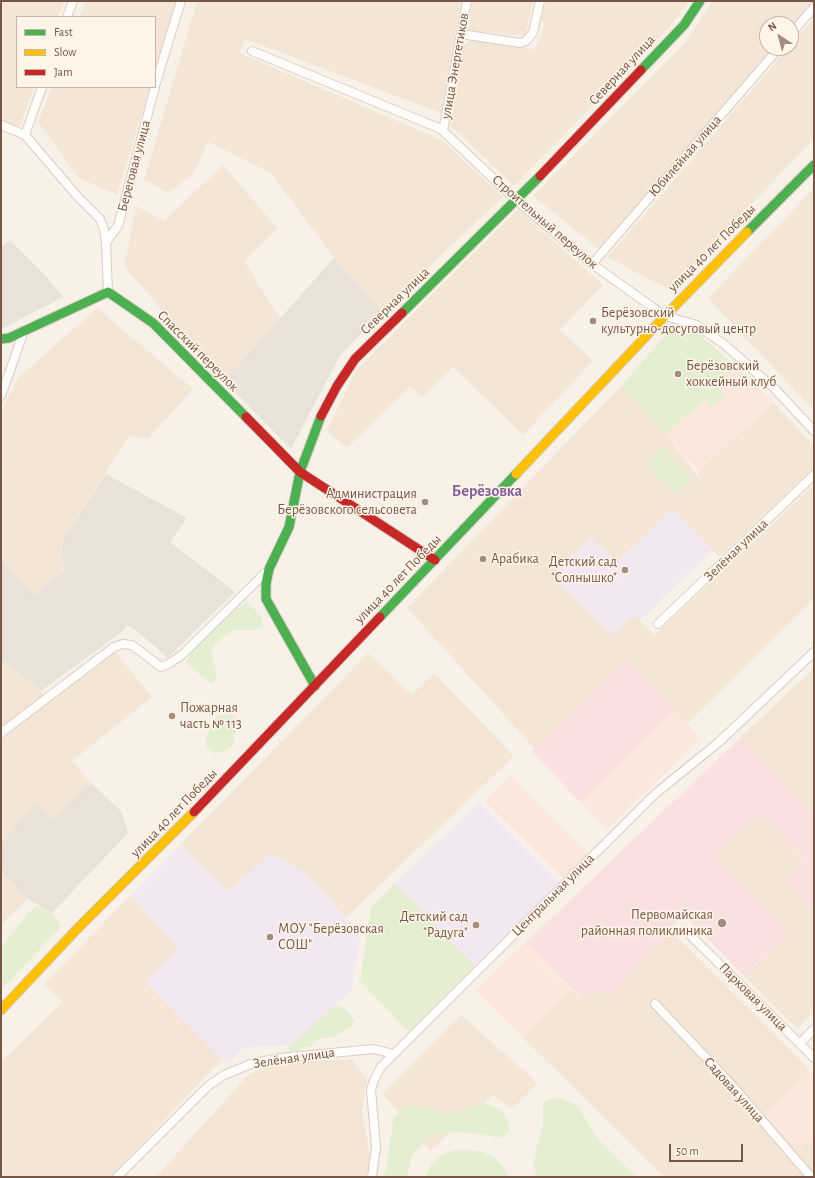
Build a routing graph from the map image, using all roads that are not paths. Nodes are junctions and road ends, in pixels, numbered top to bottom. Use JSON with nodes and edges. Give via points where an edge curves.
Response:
{"nodes":[{"id":1,"x":73,"y":1,"type":"edge"},
{"id":2,"x":181,"y":1,"type":"edge"},
{"id":3,"x":467,"y":1,"type":"edge"},
{"id":4,"x":540,"y":1,"type":"edge"},
{"id":5,"x":700,"y":1,"type":"edge"},
{"id":6,"x":814,"y":7,"type":"edge"},
{"id":7,"x":67,"y":16,"type":"edge"},
{"id":8,"x":799,"y":25,"type":"edge"},
{"id":9,"x":461,"y":34,"type":"junction"},
{"id":10,"x":252,"y":51,"type":"dead end"},
{"id":11,"x":772,"y":56,"type":"edge"},
{"id":12,"x":156,"y":84,"type":"edge"},
{"id":13,"x":42,"y":88,"type":"edge"},
{"id":14,"x":155,"y":88,"type":"edge"},
{"id":15,"x":1,"y":125,"type":"edge"},
{"id":16,"x":443,"y":131,"type":"junction"},
{"id":17,"x":25,"y":135,"type":"junction"},
{"id":18,"x":814,"y":165,"type":"edge"},
{"id":19,"x":517,"y":201,"type":"junction"},
{"id":20,"x":106,"y":242,"type":"junction"},
{"id":21,"x":592,"y":264,"type":"junction"},
{"id":22,"x":108,"y":292,"type":"junction"},
{"id":23,"x":665,"y":316,"type":"junction"},
{"id":24,"x":24,"y":331,"type":"junction"},
{"id":25,"x":1,"y":339,"type":"edge"},
{"id":26,"x":1,"y":396,"type":"edge"},
{"id":27,"x":814,"y":431,"type":"edge"},
{"id":28,"x":300,"y":472,"type":"junction"},
{"id":29,"x":814,"y":475,"type":"edge"},
{"id":30,"x":435,"y":560,"type":"junction"},
{"id":31,"x":269,"y":569,"type":"junction"},
{"id":32,"x":658,"y":624,"type":"dead end"},
{"id":33,"x":814,"y":652,"type":"edge"},
{"id":34,"x":315,"y":686,"type":"junction"},
{"id":35,"x":1,"y":733,"type":"edge"},
{"id":36,"x":691,"y":936,"type":"dead end"},
{"id":37,"x":656,"y":1004,"type":"dead end"},
{"id":38,"x":1,"y":1010,"type":"edge"},
{"id":39,"x":814,"y":1029,"type":"edge"},
{"id":40,"x":800,"y":1043,"type":"junction"},
{"id":41,"x":393,"y":1054,"type":"junction"},
{"id":42,"x":814,"y":1058,"type":"edge"},
{"id":43,"x":117,"y":1177,"type":"edge"},
{"id":44,"x":372,"y":1177,"type":"edge"},
{"id":45,"x":811,"y":1177,"type":"edge"}],
"edges":[{"from":1,"to":7,"type":"street"},
{"from":2,"to":12,"type":"street","name":"Береговая улица"},
{"from":3,"to":9,"type":"street","name":"улица Энергетиков"},
{"from":4,"to":9,"type":"street","via":[[533,32],[526,41]]},
{"from":5,"to":19,"type":"street","name":"Северная улица","via":[[684,25]]},
{"from":6,"to":8,"type":"street"},
{"from":9,"to":16,"type":"street","name":"улица Энергетиков"},
{"from":10,"to":16,"type":"street","name":"Строительный переулок"},
{"from":11,"to":21,"type":"street","name":"Юбилейная улица"},
{"from":13,"to":17,"type":"street"},
{"from":14,"to":20,"type":"street","name":"Береговая улица","via":[[118,226]]},
{"from":15,"to":17,"type":"street"},
{"from":16,"to":19,"type":"street","name":"Строительный переулок"},
{"from":17,"to":20,"type":"street","via":[[100,219]]},
{"from":18,"to":23,"type":"street","name":"улица 40 лет Победы"},
{"from":19,"to":21,"type":"street","name":"Строительный переулок"},
{"from":19,"to":28,"type":"street","name":"Северная улица","via":[[355,359],[321,416]]},
{"from":20,"to":22,"type":"street"},
{"from":21,"to":23,"type":"street","name":"Строительный переулок"},
{"from":22,"to":24,"type":"street"},
{"from":22,"to":28,"type":"street","name":"Спасский переулок","via":[[153,323]]},
{"from":23,"to":27,"type":"street","name":"Строительный переулок","via":[[697,325],[725,345],[775,389]]},
{"from":23,"to":30,"type":"street","name":"улица 40 лет Победы"},
{"from":24,"to":25,"type":"street"},
{"from":24,"to":26,"type":"street"},
{"from":28,"to":30,"type":"street","name":"Спасский переулок"},
{"from":28,"to":31,"type":"street","name":"Северная улица","via":[[289,527]]},
{"from":29,"to":32,"type":"street","name":"Зелёная улица"},
{"from":30,"to":34,"type":"street","name":"улица 40 лет Победы"},
{"from":31,"to":34,"type":"street","name":"Северная улица","via":[[266,599]]},
{"from":31,"to":35,"type":"street","via":[[170,663],[161,667],[132,645],[114,647]]},
{"from":33,"to":41,"type":"street","name":"Центральная улица","via":[[720,742],[655,794]]},
{"from":34,"to":38,"type":"street","name":"улица 40 лет Победы"},
{"from":36,"to":40,"type":"street","name":"Парковая улица"},
{"from":37,"to":45,"type":"street","name":"Садовая улица","via":[[730,1083]]},
{"from":39,"to":40,"type":"street"},
{"from":40,"to":42,"type":"street","name":"Парковая улица"},
{"from":41,"to":43,"type":"street","name":"Зелёная улица","via":[[374,1049],[279,1058],[251,1064],[224,1075],[208,1086]]},
{"from":41,"to":44,"type":"street","name":"Центральная улица","via":[[381,1067],[371,1090],[376,1147]]}]}
